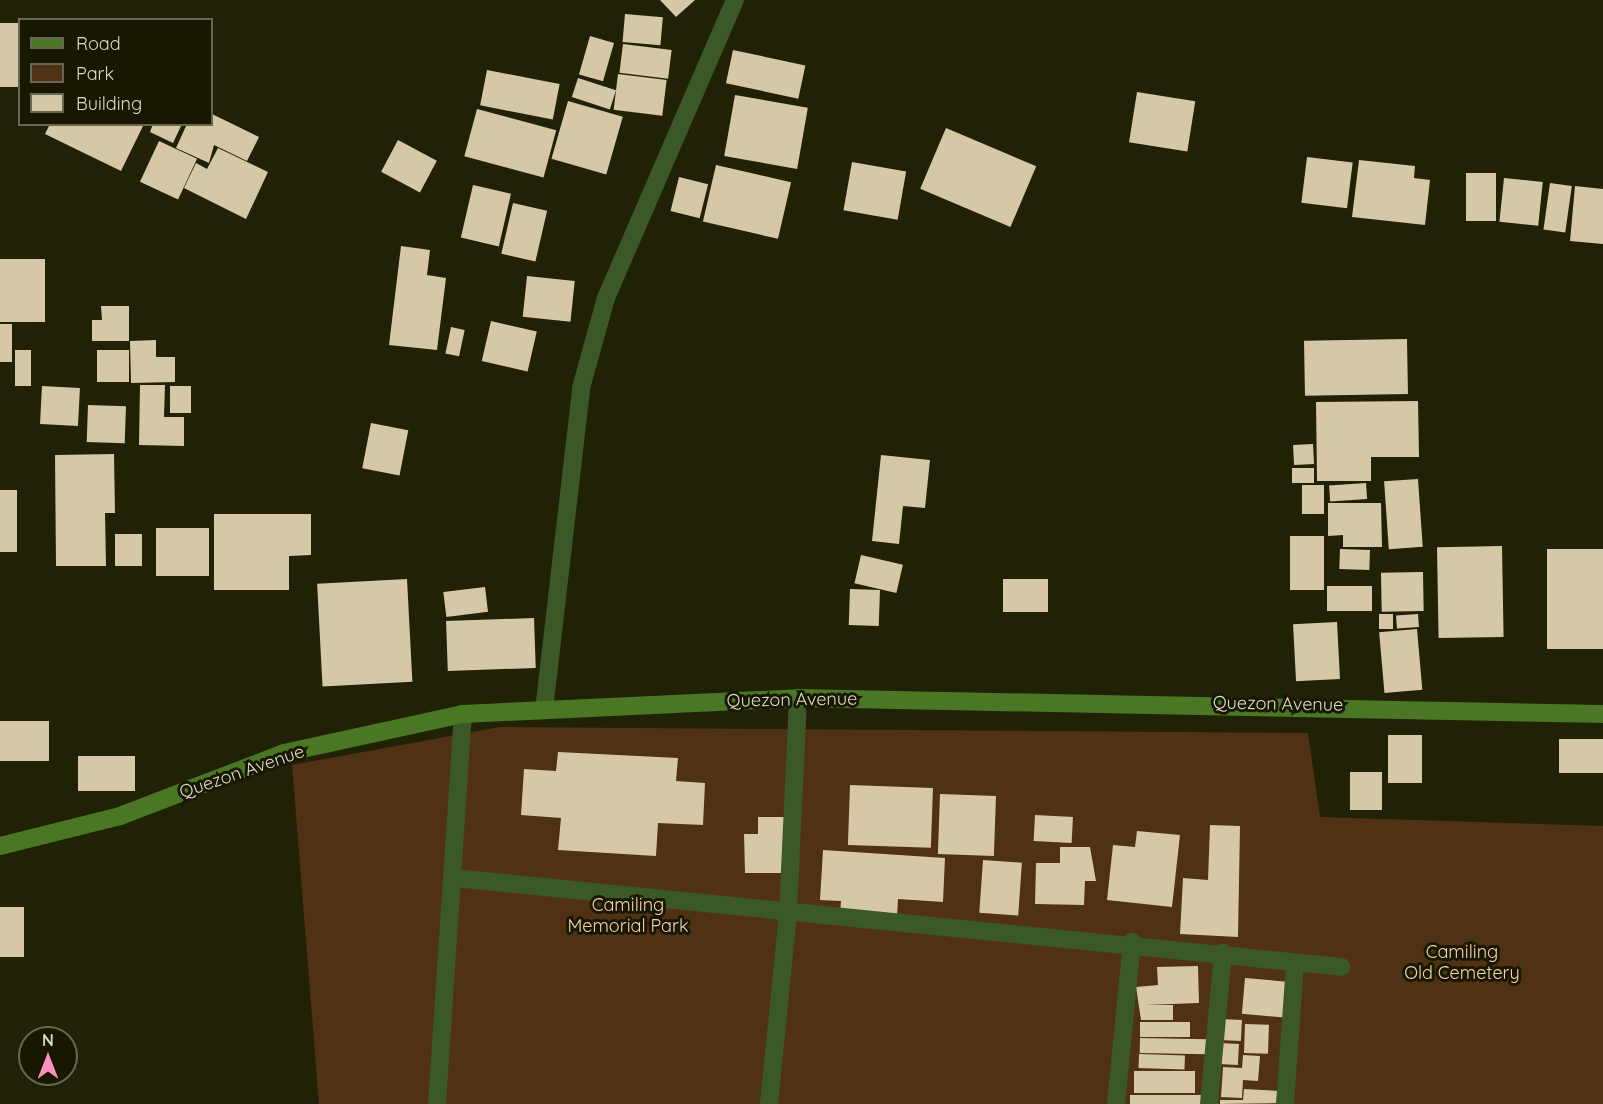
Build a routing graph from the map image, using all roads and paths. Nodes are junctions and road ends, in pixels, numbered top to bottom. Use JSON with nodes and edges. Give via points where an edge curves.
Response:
{"nodes":[{"id":1,"x":735,"y":0,"type":"edge"},
{"id":2,"x":798,"y":698,"type":"junction"},
{"id":3,"x":544,"y":710,"type":"junction"},
{"id":4,"x":463,"y":714,"type":"junction"},
{"id":5,"x":1603,"y":714,"type":"edge"},
{"id":6,"x":0,"y":846,"type":"edge"},
{"id":7,"x":454,"y":878,"type":"junction"},
{"id":8,"x":788,"y":912,"type":"junction"},
{"id":9,"x":1132,"y":942,"type":"junction"},
{"id":10,"x":1223,"y":952,"type":"junction"},
{"id":11,"x":1295,"y":963,"type":"junction"},
{"id":12,"x":1342,"y":967,"type":"dead end"},
{"id":13,"x":437,"y":1104,"type":"edge"},
{"id":14,"x":769,"y":1104,"type":"edge"},
{"id":15,"x":1116,"y":1104,"type":"edge"},
{"id":16,"x":1209,"y":1104,"type":"edge"},
{"id":17,"x":1285,"y":1104,"type":"edge"}],
"edges":[{"from":1,"to":3,"type":"street","via":[[606,298],[581,388]]},
{"from":2,"to":3,"type":"street","name":"Quezon Avenue"},
{"from":2,"to":5,"type":"street","name":"Quezon Avenue"},
{"from":2,"to":8,"type":"street"},
{"from":3,"to":4,"type":"street","name":"Quezon Avenue"},
{"from":4,"to":6,"type":"street","name":"Quezon Avenue","via":[[284,753],[120,816]]},
{"from":4,"to":7,"type":"street"},
{"from":7,"to":8,"type":"street"},
{"from":7,"to":13,"type":"street"},
{"from":8,"to":9,"type":"street"},
{"from":8,"to":14,"type":"street"},
{"from":9,"to":10,"type":"street"},
{"from":9,"to":15,"type":"street"},
{"from":10,"to":11,"type":"street"},
{"from":10,"to":16,"type":"street"},
{"from":11,"to":12,"type":"street"},
{"from":11,"to":17,"type":"street"}]}
